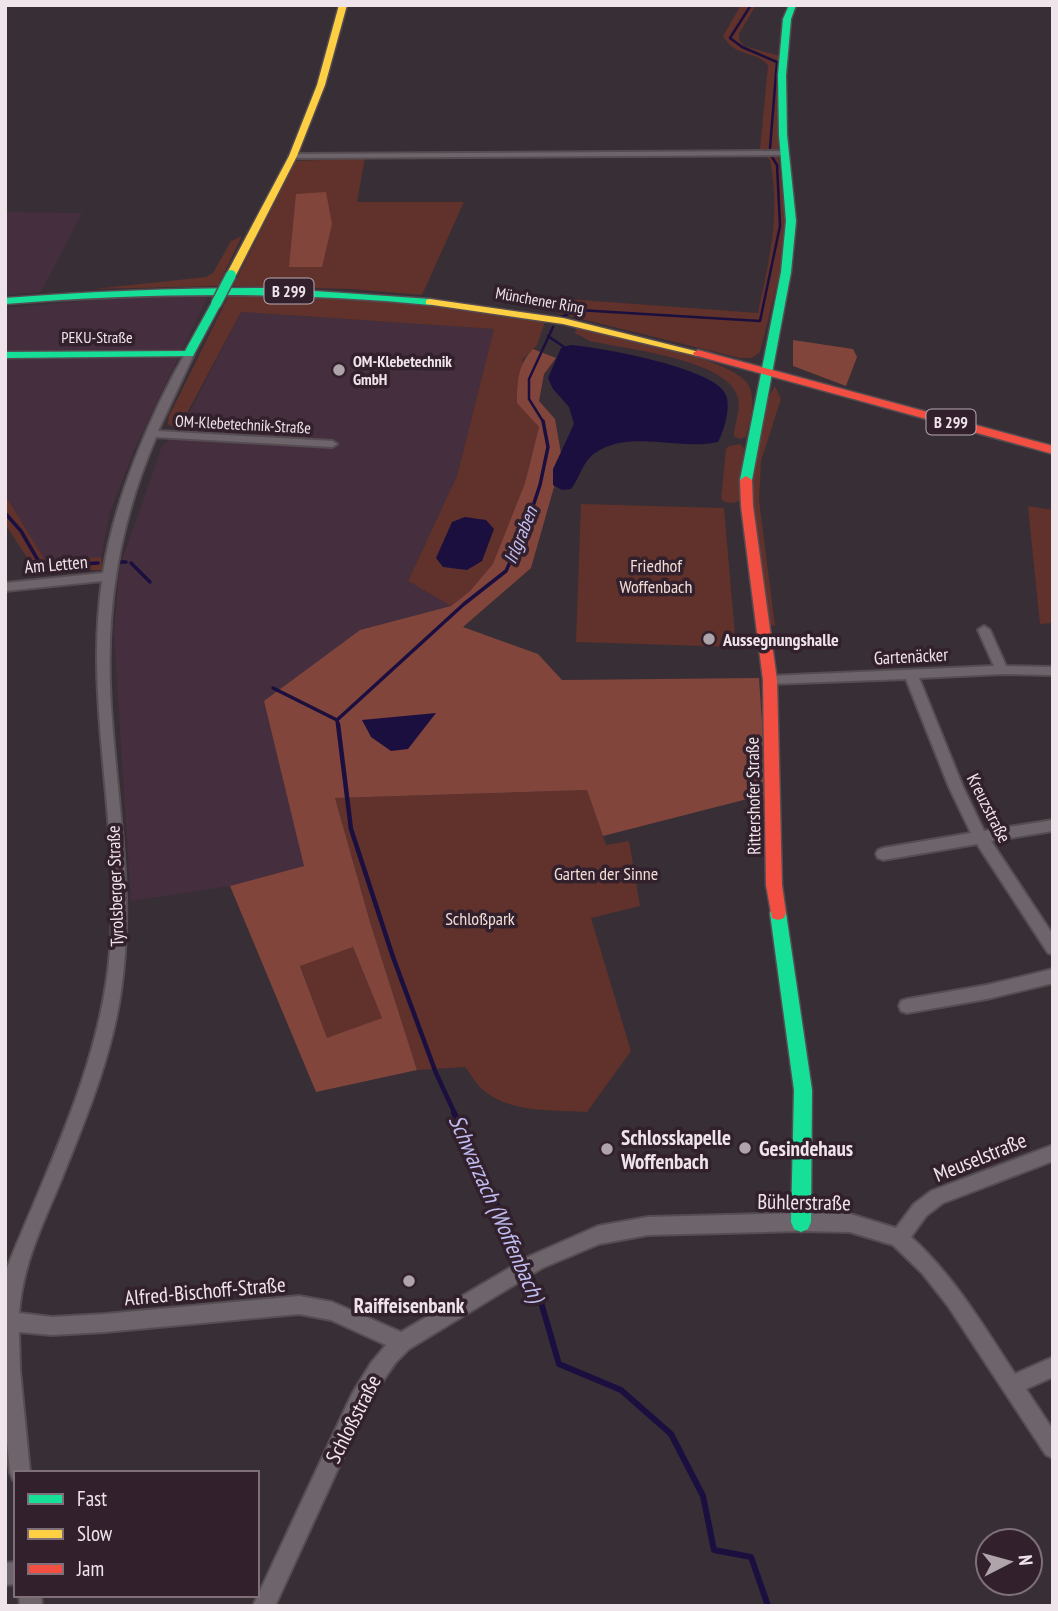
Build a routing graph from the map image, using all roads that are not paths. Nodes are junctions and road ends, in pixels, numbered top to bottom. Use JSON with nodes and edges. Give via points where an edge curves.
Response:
{"nodes":[{"id":1,"x":343,"y":5,"type":"edge"},
{"id":2,"x":793,"y":5,"type":"edge"},
{"id":3,"x":785,"y":153,"type":"junction"},
{"id":4,"x":293,"y":156,"type":"junction"},
{"id":5,"x":5,"y":301,"type":"edge"},
{"id":6,"x":189,"y":354,"type":"junction"},
{"id":7,"x":5,"y":355,"type":"edge"},
{"id":8,"x":766,"y":371,"type":"junction"},
{"id":9,"x":152,"y":435,"type":"junction"},
{"id":10,"x":332,"y":444,"type":"dead end"},
{"id":11,"x":1053,"y":450,"type":"edge"},
{"id":12,"x":109,"y":576,"type":"junction"},
{"id":13,"x":5,"y":587,"type":"edge"},
{"id":14,"x":984,"y":630,"type":"dead end"},
{"id":15,"x":1002,"y":670,"type":"junction"},
{"id":16,"x":1053,"y":671,"type":"edge"},
{"id":17,"x":911,"y":674,"type":"junction"},
{"id":18,"x":770,"y":680,"type":"junction"},
{"id":19,"x":1053,"y":825,"type":"edge"},
{"id":20,"x":980,"y":837,"type":"junction"},
{"id":21,"x":883,"y":854,"type":"dead end"},
{"id":22,"x":1053,"y":948,"type":"edge"},
{"id":23,"x":1053,"y":976,"type":"edge"},
{"id":24,"x":907,"y":1006,"type":"dead end"},
{"id":25,"x":1053,"y":1153,"type":"edge"},
{"id":26,"x":801,"y":1222,"type":"junction"},
{"id":27,"x":899,"y":1238,"type":"junction"},
{"id":28,"x":537,"y":1262,"type":"joint"},
{"id":29,"x":6,"y":1323,"type":"edge"},
{"id":30,"x":402,"y":1342,"type":"junction"},
{"id":31,"x":1053,"y":1367,"type":"edge"},
{"id":32,"x":1012,"y":1385,"type":"junction"},
{"id":33,"x":1053,"y":1448,"type":"edge"},
{"id":34,"x":20,"y":1471,"type":"edge"},
{"id":35,"x":264,"y":1606,"type":"edge"}],
"edges":[{"from":1,"to":4,"type":"street","name":"Tyrolsberger Straße","via":[[321,85]]},
{"from":2,"to":3,"type":"street","name":"Rittershofer Straße","via":[[787,19],[782,75]]},
{"from":3,"to":4,"type":"street"},
{"from":3,"to":8,"type":"street","name":"Rittershofer Straße","via":[[792,221]]},
{"from":4,"to":6,"type":"street","name":"Tyrolsberger Straße","bridge":true},
{"from":5,"to":8,"type":"street","name":"Münchener Ring","number":"B 299","via":[[197,289],[390,297],[584,325]]},
{"from":6,"to":7,"type":"street","name":"PEKU-Straße"},
{"from":6,"to":9,"type":"street","name":"Tyrolsberger Straße"},
{"from":8,"to":11,"type":"street","name":"Münchener Ring","number":"B 299"},
{"from":8,"to":18,"type":"street","name":"Rittershofer Straße","via":[[746,471]]},
{"from":9,"to":10,"type":"street","name":"OM-Klebetechnik-Straße"},
{"from":9,"to":12,"type":"street","name":"Tyrolsberger Straße","via":[[121,519]]},
{"from":12,"to":13,"type":"street","name":"Am Letten"},
{"from":12,"to":29,"type":"street","name":"Tyrolsberger Straße","via":[[104,702],[118,896],[116,970],[83,1102],[16,1268]]},
{"from":14,"to":15,"type":"street"},
{"from":15,"to":16,"type":"street","name":"Gartenäcker"},
{"from":15,"to":17,"type":"street","name":"Gartenäcker"},
{"from":17,"to":18,"type":"street","name":"Gartenäcker"},
{"from":17,"to":20,"type":"street","name":"Kreuzstraße"},
{"from":18,"to":26,"type":"street","name":"Rittershofer Straße","via":[[774,885],[804,1104]]},
{"from":19,"to":20,"type":"street"},
{"from":20,"to":21,"type":"street"},
{"from":20,"to":22,"type":"street","name":"Kreuzstraße"},
{"from":23,"to":24,"type":"street"},
{"from":25,"to":27,"type":"street","name":"Meuselstraße","via":[[937,1197],[920,1210]]},
{"from":26,"to":27,"type":"street","name":"Bühlerstraße","via":[[866,1226]]},
{"from":26,"to":28,"type":"street","name":"Bühlerstraße","via":[[629,1227],[584,1239]]},
{"from":27,"to":32,"type":"street","name":"Bühlerstraße","via":[[941,1279]]},
{"from":28,"to":30,"type":"street","name":"Schloßstraße"},
{"from":29,"to":30,"type":"street","name":"Alfred-Bischoff-Straße","via":[[105,1323],[299,1305],[332,1311]]},
{"from":29,"to":34,"type":"street","name":"Tyrolsberger Straße"},
{"from":30,"to":35,"type":"street","name":"Schloßstraße","via":[[373,1376]]},
{"from":31,"to":32,"type":"street"},
{"from":32,"to":33,"type":"street","name":"Bühlerstraße"}]}
